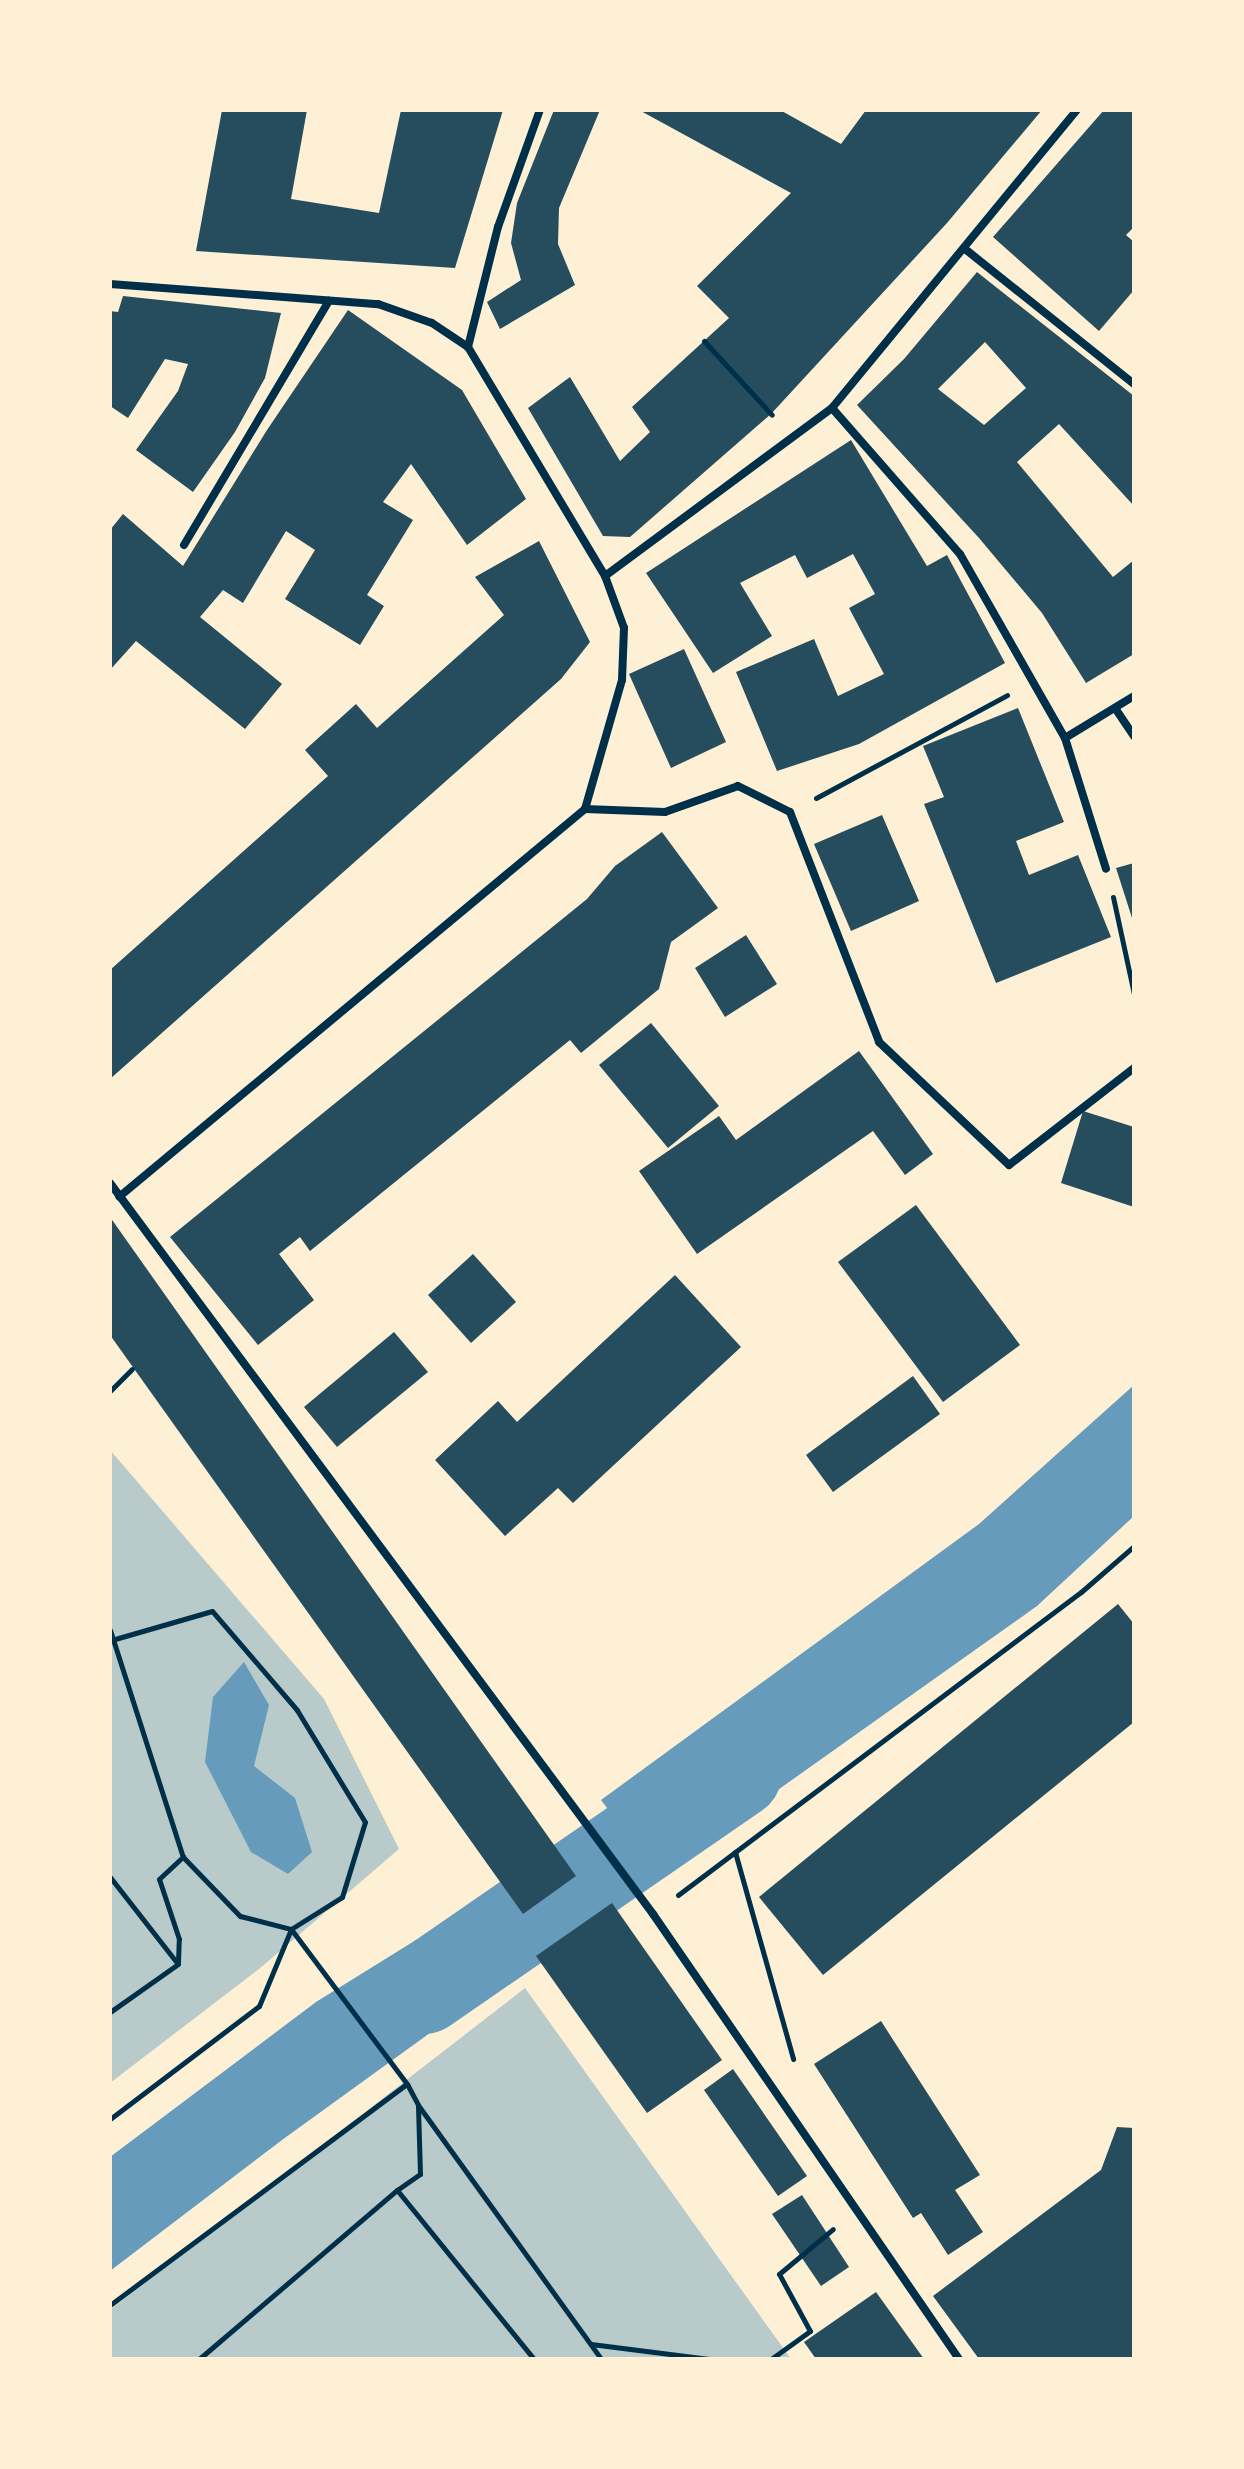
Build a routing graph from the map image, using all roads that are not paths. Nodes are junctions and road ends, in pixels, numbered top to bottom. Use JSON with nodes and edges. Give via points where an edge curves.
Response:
{"nodes":[{"id":1,"x":540,"y":110,"type":"edge"},
{"id":2,"x":1077,"y":110,"type":"edge"},
{"id":3,"x":965,"y":249,"type":"junction"},
{"id":4,"x":110,"y":284,"type":"edge"},
{"id":5,"x":329,"y":301,"type":"junction"},
{"id":6,"x":468,"y":347,"type":"junction"},
{"id":7,"x":1134,"y":384,"type":"edge"},
{"id":8,"x":832,"y":408,"type":"junction"},
{"id":9,"x":184,"y":545,"type":"dead end"},
{"id":10,"x":605,"y":576,"type":"junction"},
{"id":11,"x":1134,"y":696,"type":"edge"},
{"id":12,"x":1115,"y":708,"type":"junction"},
{"id":13,"x":1134,"y":736,"type":"edge"},
{"id":14,"x":1065,"y":738,"type":"junction"},
{"id":15,"x":585,"y":809,"type":"junction"},
{"id":16,"x":1106,"y":869,"type":"road end"},
{"id":17,"x":1134,"y":1068,"type":"edge"},
{"id":18,"x":110,"y":1183,"type":"edge"},
{"id":19,"x":119,"y":1197,"type":"junction"},
{"id":20,"x":959,"y":2359,"type":"edge"}],
"edges":[{"from":1,"to":6,"type":"street","via":[[498,227]]},
{"from":2,"to":3,"type":"street"},
{"from":3,"to":7,"type":"street"},
{"from":3,"to":8,"type":"street"},
{"from":4,"to":5,"type":"street"},
{"from":5,"to":6,"type":"street","via":[[378,304],[432,323]]},
{"from":5,"to":9,"type":"street"},
{"from":6,"to":10,"type":"street"},
{"from":8,"to":10,"type":"street"},
{"from":8,"to":14,"type":"street","via":[[960,554]]},
{"from":10,"to":15,"type":"street","via":[[624,628],[622,680]]},
{"from":11,"to":12,"type":"street"},
{"from":12,"to":13,"type":"street"},
{"from":12,"to":14,"type":"street"},
{"from":14,"to":16,"type":"street"},
{"from":15,"to":17,"type":"street","via":[[665,812],[738,786],[790,812],[879,1042],[1009,1165]]},
{"from":15,"to":19,"type":"street"},
{"from":18,"to":19,"type":"street"},
{"from":19,"to":20,"type":"street","via":[[653,1914]]}]}
